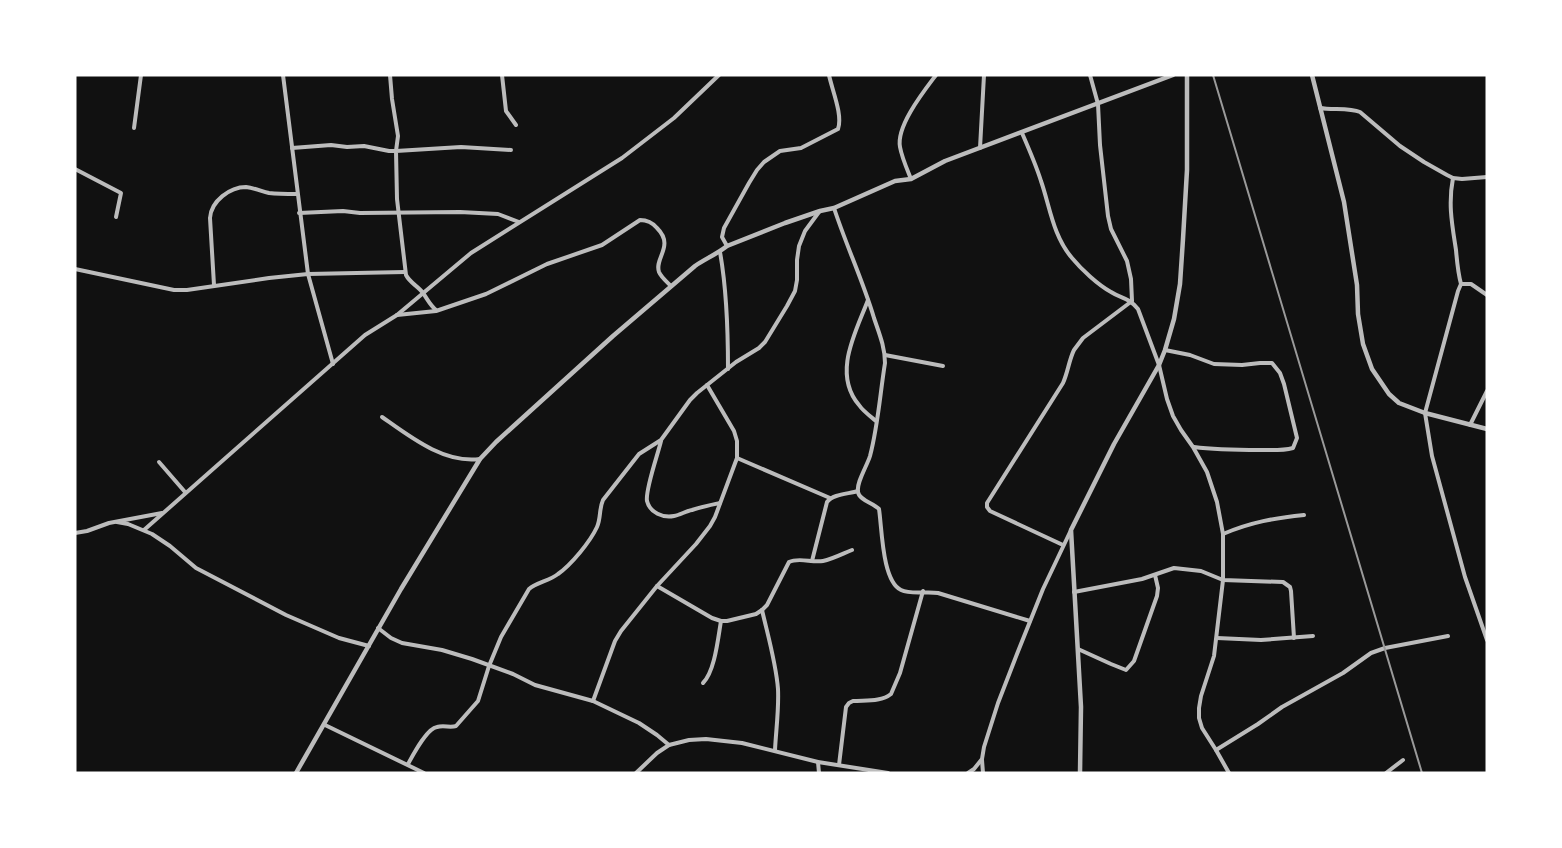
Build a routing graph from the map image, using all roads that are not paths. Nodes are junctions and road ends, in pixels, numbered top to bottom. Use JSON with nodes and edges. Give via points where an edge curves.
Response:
{"nodes":[{"id":1,"x":141,"y":75,"type":"edge"},
{"id":2,"x":283,"y":75,"type":"edge"},
{"id":3,"x":390,"y":75,"type":"edge"},
{"id":4,"x":502,"y":75,"type":"edge"},
{"id":5,"x":719,"y":75,"type":"edge"},
{"id":6,"x":829,"y":75,"type":"edge"},
{"id":7,"x":936,"y":75,"type":"edge"},
{"id":8,"x":984,"y":75,"type":"edge"},
{"id":9,"x":1090,"y":75,"type":"edge"},
{"id":10,"x":1173,"y":75,"type":"edge"},
{"id":11,"x":1188,"y":75,"type":"edge"},
{"id":12,"x":1312,"y":75,"type":"edge"},
{"id":13,"x":1098,"y":104,"type":"junction"},
{"id":14,"x":1320,"y":108,"type":"junction"},
{"id":15,"x":516,"y":125,"type":"dead end"},
{"id":16,"x":134,"y":129,"type":"dead end"},
{"id":17,"x":1022,"y":133,"type":"junction"},
{"id":18,"x":292,"y":148,"type":"junction"},
{"id":19,"x":980,"y":148,"type":"junction"},
{"id":20,"x":511,"y":150,"type":"dead end"},
{"id":21,"x":396,"y":151,"type":"junction"},
{"id":22,"x":75,"y":170,"type":"edge"},
{"id":23,"x":1487,"y":177,"type":"edge"},
{"id":24,"x":1453,"y":178,"type":"junction"},
{"id":25,"x":911,"y":179,"type":"junction"},
{"id":26,"x":297,"y":194,"type":"junction"},
{"id":27,"x":834,"y":208,"type":"junction"},
{"id":28,"x":820,"y":211,"type":"junction"},
{"id":29,"x":399,"y":212,"type":"junction"},
{"id":30,"x":299,"y":213,"type":"junction"},
{"id":31,"x":116,"y":218,"type":"dead end"},
{"id":32,"x":520,"y":222,"type":"junction"},
{"id":33,"x":727,"y":246,"type":"junction"},
{"id":34,"x":720,"y":252,"type":"junction"},
{"id":35,"x":75,"y":269,"type":"edge"},
{"id":36,"x":405,"y":272,"type":"junction"},
{"id":37,"x":308,"y":274,"type":"junction"},
{"id":38,"x":1461,"y":284,"type":"junction"},
{"id":39,"x":214,"y":285,"type":"junction"},
{"id":40,"x":672,"y":286,"type":"junction"},
{"id":41,"x":423,"y":292,"type":"junction"},
{"id":42,"x":1487,"y":295,"type":"edge"},
{"id":43,"x":869,"y":299,"type":"junction"},
{"id":44,"x":1132,"y":301,"type":"junction"},
{"id":45,"x":436,"y":311,"type":"junction"},
{"id":46,"x":397,"y":315,"type":"junction"},
{"id":47,"x":1166,"y":350,"type":"junction"},
{"id":48,"x":885,"y":355,"type":"junction"},
{"id":49,"x":333,"y":364,"type":"junction"},
{"id":50,"x":1159,"y":365,"type":"junction"},
{"id":51,"x":943,"y":366,"type":"dead end"},
{"id":52,"x":728,"y":370,"type":"junction"},
{"id":53,"x":707,"y":385,"type":"junction"},
{"id":54,"x":1487,"y":391,"type":"edge"},
{"id":55,"x":1425,"y":413,"type":"junction"},
{"id":56,"x":382,"y":417,"type":"dead end"},
{"id":57,"x":876,"y":421,"type":"junction"},
{"id":58,"x":1470,"y":425,"type":"junction"},
{"id":59,"x":1487,"y":429,"type":"edge"},
{"id":60,"x":661,"y":440,"type":"junction"},
{"id":61,"x":1193,"y":447,"type":"junction"},
{"id":62,"x":737,"y":458,"type":"junction"},
{"id":63,"x":480,"y":459,"type":"junction"},
{"id":64,"x":159,"y":462,"type":"dead end"},
{"id":65,"x":858,"y":491,"type":"junction"},
{"id":66,"x":185,"y":492,"type":"junction"},
{"id":67,"x":830,"y":498,"type":"junction"},
{"id":68,"x":720,"y":503,"type":"junction"},
{"id":69,"x":163,"y":513,"type":"junction"},
{"id":70,"x":1304,"y":515,"type":"dead end"},
{"id":71,"x":117,"y":522,"type":"junction"},
{"id":72,"x":144,"y":530,"type":"junction"},
{"id":73,"x":1071,"y":530,"type":"junction"},
{"id":74,"x":75,"y":533,"type":"edge"},
{"id":75,"x":1223,"y":534,"type":"junction"},
{"id":76,"x":1063,"y":545,"type":"junction"},
{"id":77,"x":852,"y":550,"type":"dead end"},
{"id":78,"x":812,"y":561,"type":"junction"},
{"id":79,"x":1155,"y":575,"type":"junction"},
{"id":80,"x":1223,"y":580,"type":"junction"},
{"id":81,"x":657,"y":586,"type":"junction"},
{"id":82,"x":923,"y":591,"type":"junction"},
{"id":83,"x":1074,"y":592,"type":"junction"},
{"id":84,"x":762,"y":610,"type":"junction"},
{"id":85,"x":721,"y":621,"type":"junction"},
{"id":86,"x":1030,"y":621,"type":"junction"},
{"id":87,"x":378,"y":628,"type":"junction"},
{"id":88,"x":1313,"y":636,"type":"dead end"},
{"id":89,"x":1449,"y":636,"type":"dead end"},
{"id":90,"x":1217,"y":638,"type":"junction"},
{"id":91,"x":1294,"y":638,"type":"junction"},
{"id":92,"x":1487,"y":640,"type":"edge"},
{"id":93,"x":369,"y":646,"type":"junction"},
{"id":94,"x":1078,"y":648,"type":"junction"},
{"id":95,"x":489,"y":666,"type":"junction"},
{"id":96,"x":703,"y":683,"type":"dead end"},
{"id":97,"x":593,"y":701,"type":"junction"},
{"id":98,"x":325,"y":725,"type":"junction"},
{"id":99,"x":669,"y":745,"type":"junction"},
{"id":100,"x":775,"y":750,"type":"junction"},
{"id":101,"x":1216,"y":750,"type":"junction"},
{"id":102,"x":982,"y":759,"type":"junction"},
{"id":103,"x":1403,"y":760,"type":"dead end"},
{"id":104,"x":818,"y":762,"type":"junction"},
{"id":105,"x":408,"y":764,"type":"junction"},
{"id":106,"x":839,"y":765,"type":"junction"},
{"id":107,"x":296,"y":773,"type":"edge"},
{"id":108,"x":424,"y":773,"type":"edge"},
{"id":109,"x":636,"y":773,"type":"edge"},
{"id":110,"x":819,"y":773,"type":"edge"},
{"id":111,"x":888,"y":773,"type":"edge"},
{"id":112,"x":968,"y":773,"type":"edge"},
{"id":113,"x":982,"y":773,"type":"edge"},
{"id":114,"x":1080,"y":773,"type":"edge"},
{"id":115,"x":1228,"y":773,"type":"edge"},
{"id":116,"x":1386,"y":773,"type":"edge"}],
"edges":[{"from":1,"to":16,"type":"street"},
{"from":2,"to":18,"type":"street"},
{"from":3,"to":21,"type":"street","via":[[398,136]]},
{"from":4,"to":15,"type":"street","via":[[506,111]]},
{"from":5,"to":32,"type":"street","via":[[674,118],[622,158]]},
{"from":6,"to":33,"type":"street","via":[[840,117],[838,129],[764,162],[724,228],[722,237]]},
{"from":7,"to":25,"type":"street","via":[[916,102],[900,136]]},
{"from":8,"to":19,"type":"street"},
{"from":9,"to":13,"type":"street"},
{"from":10,"to":13,"type":"street"},
{"from":11,"to":47,"type":"street","via":[[1180,284]]},
{"from":12,"to":14,"type":"street"},
{"from":13,"to":17,"type":"street"},
{"from":13,"to":44,"type":"street","via":[[1108,216],[1127,261]]},
{"from":14,"to":24,"type":"street","via":[[1360,112],[1400,146]]},
{"from":14,"to":55,"type":"street","via":[[1344,202],[1366,357],[1389,394],[1399,403]]},
{"from":17,"to":19,"type":"street"},
{"from":17,"to":44,"type":"street","via":[[1061,243],[1072,259],[1110,292]]},
{"from":18,"to":21,"type":"street","via":[[359,146]]},
{"from":18,"to":26,"type":"street"},
{"from":19,"to":25,"type":"street"},
{"from":20,"to":21,"type":"street","via":[[461,147]]},
{"from":21,"to":29,"type":"street"},
{"from":22,"to":31,"type":"street","via":[[121,193]]},
{"from":23,"to":24,"type":"street"},
{"from":24,"to":38,"type":"street","via":[[1450,216]]},
{"from":25,"to":27,"type":"street","via":[[895,181]]},
{"from":26,"to":30,"type":"street"},
{"from":26,"to":39,"type":"street","via":[[238,188],[217,201],[210,218]]},
{"from":27,"to":28,"type":"street"},
{"from":27,"to":43,"type":"street"},
{"from":28,"to":33,"type":"street"},
{"from":28,"to":52,"type":"street","via":[[799,246],[795,291],[787,306],[765,342]]},
{"from":29,"to":30,"type":"street"},
{"from":29,"to":32,"type":"street","via":[[498,214]]},
{"from":29,"to":36,"type":"street"},
{"from":30,"to":37,"type":"street"},
{"from":32,"to":41,"type":"street","via":[[471,253]]},
{"from":33,"to":34,"type":"street"},
{"from":34,"to":40,"type":"street","via":[[704,259]]},
{"from":34,"to":52,"type":"street","via":[[728,312]]},
{"from":35,"to":39,"type":"street","via":[[174,290]]},
{"from":36,"to":37,"type":"street"},
{"from":36,"to":41,"type":"street"},
{"from":37,"to":39,"type":"street"},
{"from":37,"to":49,"type":"street"},
{"from":38,"to":42,"type":"street","via":[[1471,284]]},
{"from":38,"to":55,"type":"street"},
{"from":40,"to":45,"type":"street","via":[[658,271],[664,246],[662,233],[654,224],[640,220],[602,245]]},
{"from":40,"to":63,"type":"street"},
{"from":41,"to":45,"type":"street"},
{"from":41,"to":46,"type":"street"},
{"from":43,"to":48,"type":"street"},
{"from":43,"to":57,"type":"street","via":[[849,347],[846,365],[851,392],[858,405]]},
{"from":44,"to":50,"type":"street"},
{"from":44,"to":76,"type":"street","via":[[1083,338],[1071,356],[1063,383],[987,503],[990,511]]},
{"from":45,"to":46,"type":"street"},
{"from":46,"to":49,"type":"street","via":[[365,335]]},
{"from":47,"to":50,"type":"street"},
{"from":47,"to":61,"type":"street","via":[[1214,364],[1272,363],[1284,384],[1297,438],[1293,448]]},
{"from":48,"to":51,"type":"street"},
{"from":48,"to":57,"type":"street"},
{"from":49,"to":66,"type":"street"},
{"from":50,"to":61,"type":"street","via":[[1173,416]]},
{"from":50,"to":73,"type":"street"},
{"from":52,"to":53,"type":"street"},
{"from":53,"to":60,"type":"street","via":[[690,400]]},
{"from":53,"to":62,"type":"street","via":[[734,431]]},
{"from":54,"to":58,"type":"street"},
{"from":55,"to":58,"type":"street"},
{"from":55,"to":92,"type":"street","via":[[1432,456],[1465,577]]},
{"from":56,"to":63,"type":"street","via":[[434,449],[461,459]]},
{"from":57,"to":65,"type":"street"},
{"from":58,"to":59,"type":"street"},
{"from":60,"to":68,"type":"street","via":[[648,488],[651,509],[676,516]]},
{"from":60,"to":95,"type":"street","via":[[639,454],[603,500],[597,528],[564,569],[529,589]]},
{"from":61,"to":75,"type":"street","via":[[1213,487]]},
{"from":62,"to":67,"type":"street"},
{"from":62,"to":68,"type":"street"},
{"from":63,"to":87,"type":"street"},
{"from":64,"to":66,"type":"street"},
{"from":65,"to":67,"type":"street"},
{"from":65,"to":82,"type":"street","via":[[863,500],[879,509],[889,575],[895,586],[909,592]]},
{"from":66,"to":69,"type":"street"},
{"from":67,"to":78,"type":"street"},
{"from":68,"to":81,"type":"street","via":[[710,526]]},
{"from":69,"to":71,"type":"street"},
{"from":69,"to":72,"type":"street"},
{"from":70,"to":75,"type":"street","via":[[1262,521]]},
{"from":71,"to":72,"type":"street"},
{"from":71,"to":74,"type":"street"},
{"from":72,"to":93,"type":"street","via":[[163,540],[196,568],[252,598],[339,638]]},
{"from":73,"to":76,"type":"street"},
{"from":73,"to":83,"type":"street"},
{"from":75,"to":80,"type":"street"},
{"from":76,"to":86,"type":"street"},
{"from":77,"to":78,"type":"street"},
{"from":78,"to":84,"type":"street","via":[[789,562]]},
{"from":79,"to":80,"type":"street","via":[[1188,568]]},
{"from":79,"to":83,"type":"street"},
{"from":79,"to":94,"type":"street","via":[[1157,596],[1134,661],[1126,670]]},
{"from":80,"to":90,"type":"street"},
{"from":80,"to":91,"type":"street","via":[[1286,584],[1291,591]]},
{"from":81,"to":85,"type":"street"},
{"from":81,"to":97,"type":"street","via":[[615,641]]},
{"from":82,"to":86,"type":"street"},
{"from":82,"to":106,"type":"street","via":[[891,694],[853,701],[846,707]]},
{"from":83,"to":94,"type":"street"},
{"from":84,"to":85,"type":"street"},
{"from":84,"to":100,"type":"street","via":[[777,687]]},
{"from":85,"to":96,"type":"street","via":[[713,663]]},
{"from":86,"to":102,"type":"street","via":[[998,703]]},
{"from":87,"to":93,"type":"street"},
{"from":87,"to":95,"type":"street","via":[[402,643]]},
{"from":88,"to":91,"type":"street"},
{"from":89,"to":101,"type":"street","via":[[1371,653]]},
{"from":90,"to":91,"type":"street"},
{"from":90,"to":101,"type":"street","via":[[1199,708],[1202,728]]},
{"from":93,"to":98,"type":"street"},
{"from":94,"to":114,"type":"street"},
{"from":95,"to":97,"type":"street","via":[[534,685]]},
{"from":95,"to":105,"type":"street","via":[[478,701],[460,724],[430,729]]},
{"from":97,"to":99,"type":"street","via":[[639,723]]},
{"from":98,"to":105,"type":"street"},
{"from":98,"to":107,"type":"street"},
{"from":99,"to":100,"type":"street","via":[[706,739]]},
{"from":99,"to":109,"type":"street"},
{"from":100,"to":104,"type":"street"},
{"from":101,"to":115,"type":"street"},
{"from":102,"to":112,"type":"street"},
{"from":102,"to":113,"type":"street"},
{"from":103,"to":116,"type":"street"},
{"from":104,"to":106,"type":"street"},
{"from":104,"to":110,"type":"street"},
{"from":105,"to":108,"type":"street"},
{"from":106,"to":111,"type":"street"}]}
